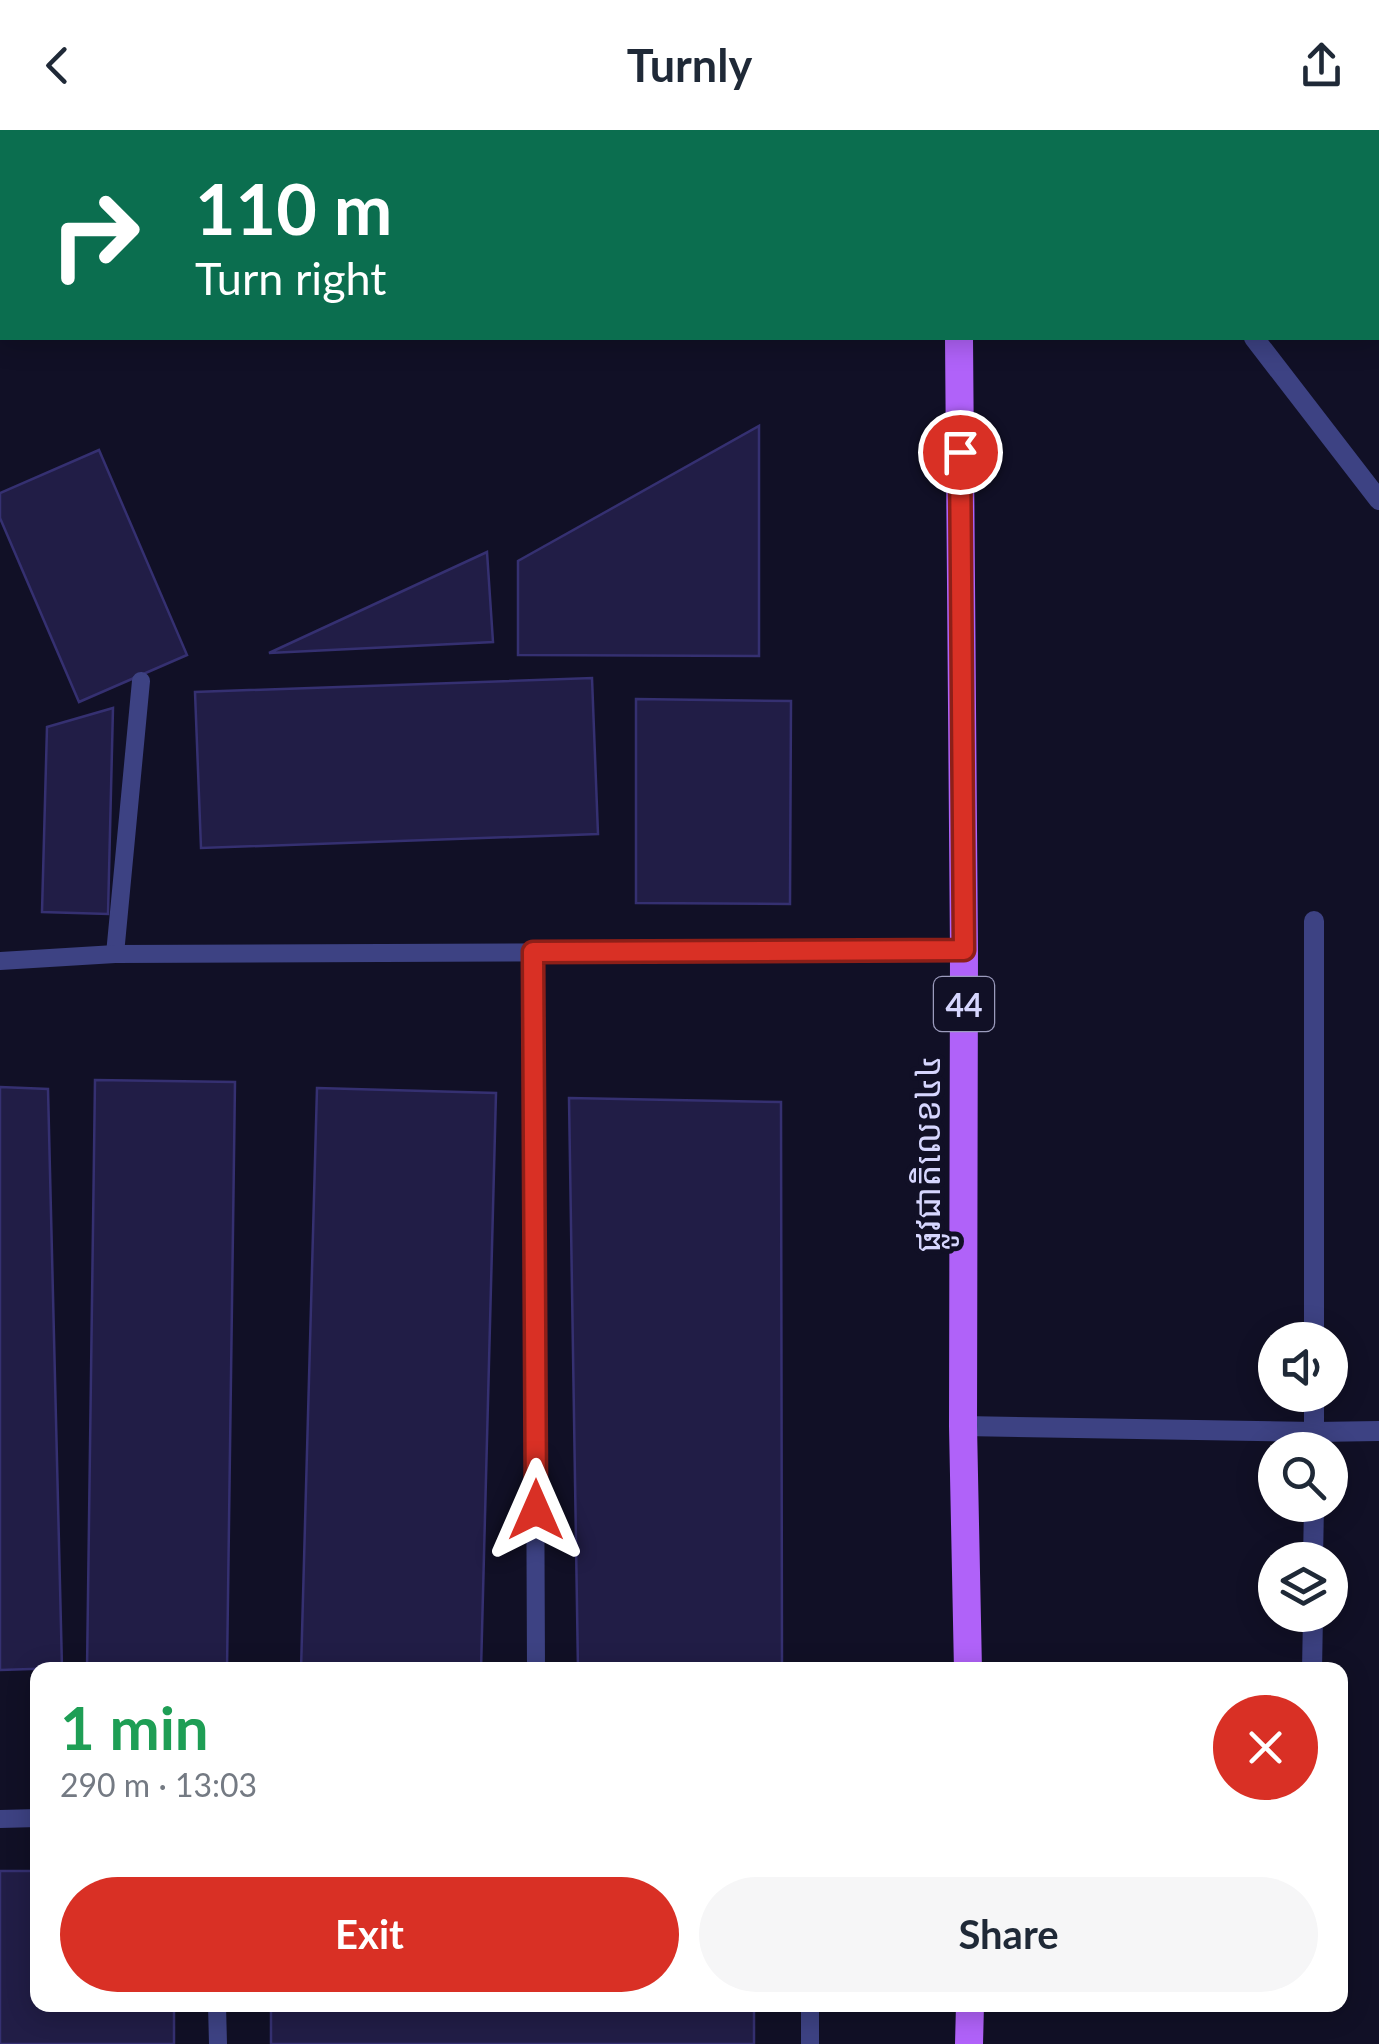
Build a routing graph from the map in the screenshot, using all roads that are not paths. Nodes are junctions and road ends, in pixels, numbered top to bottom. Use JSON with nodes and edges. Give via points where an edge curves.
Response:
{"nodes":[{"id":1,"x":960,"y":340,"type":"edge"},
{"id":2,"x":1256,"y":340,"type":"edge"},
{"id":3,"x":1379,"y":500,"type":"edge"},
{"id":4,"x":141,"y":681,"type":"dead end"},
{"id":5,"x":1314,"y":921,"type":"dead end"},
{"id":6,"x":964,"y":950,"type":"junction"},
{"id":7,"x":533,"y":952,"type":"junction"},
{"id":8,"x":115,"y":954,"type":"junction"},
{"id":9,"x":0,"y":961,"type":"edge"},
{"id":10,"x":1314,"y":1322,"type":"edge"},
{"id":11,"x":964,"y":1426,"type":"junction"},
{"id":12,"x":1379,"y":1430,"type":"edge"},
{"id":13,"x":1348,"y":1435,"type":"edge"},
{"id":14,"x":1258,"y":1439,"type":"edge"},
{"id":15,"x":1313,"y":1632,"type":"edge"},
{"id":16,"x":536,"y":1662,"type":"edge"},
{"id":17,"x":968,"y":1662,"type":"edge"},
{"id":18,"x":1312,"y":1662,"type":"edge"},
{"id":19,"x":30,"y":1818,"type":"edge"},
{"id":20,"x":0,"y":1819,"type":"edge"},
{"id":21,"x":217,"y":2012,"type":"edge"},
{"id":22,"x":810,"y":2012,"type":"edge"},
{"id":23,"x":970,"y":2012,"type":"edge"},
{"id":24,"x":218,"y":2044,"type":"edge"},
{"id":25,"x":810,"y":2044,"type":"edge"},
{"id":26,"x":970,"y":2044,"type":"edge"}],
"edges":[{"from":1,"to":6,"type":"main road","name":"ផ្លូវជាតិលេខ៤៤","number":"44"},
{"from":2,"to":3,"type":"street"},
{"from":4,"to":8,"type":"lane"},
{"from":5,"to":10,"type":"street"},
{"from":6,"to":7,"type":"lane"},
{"from":6,"to":11,"type":"main road","name":"ផ្លូវជាតិលេខ៤៤","number":"44"},
{"from":7,"to":8,"type":"lane"},
{"from":7,"to":16,"type":"lane"},
{"from":8,"to":9,"type":"lane"},
{"from":11,"to":14,"type":"street"},
{"from":11,"to":17,"type":"main road","name":"ផ្លូវជាតិលេខ៤៤","number":"44"},
{"from":12,"to":13,"type":"street"},
{"from":15,"to":18,"type":"street"},
{"from":19,"to":20,"type":"lane"},
{"from":21,"to":24,"type":"lane"},
{"from":22,"to":25,"type":"lane"},
{"from":23,"to":26,"type":"main road"}]}
